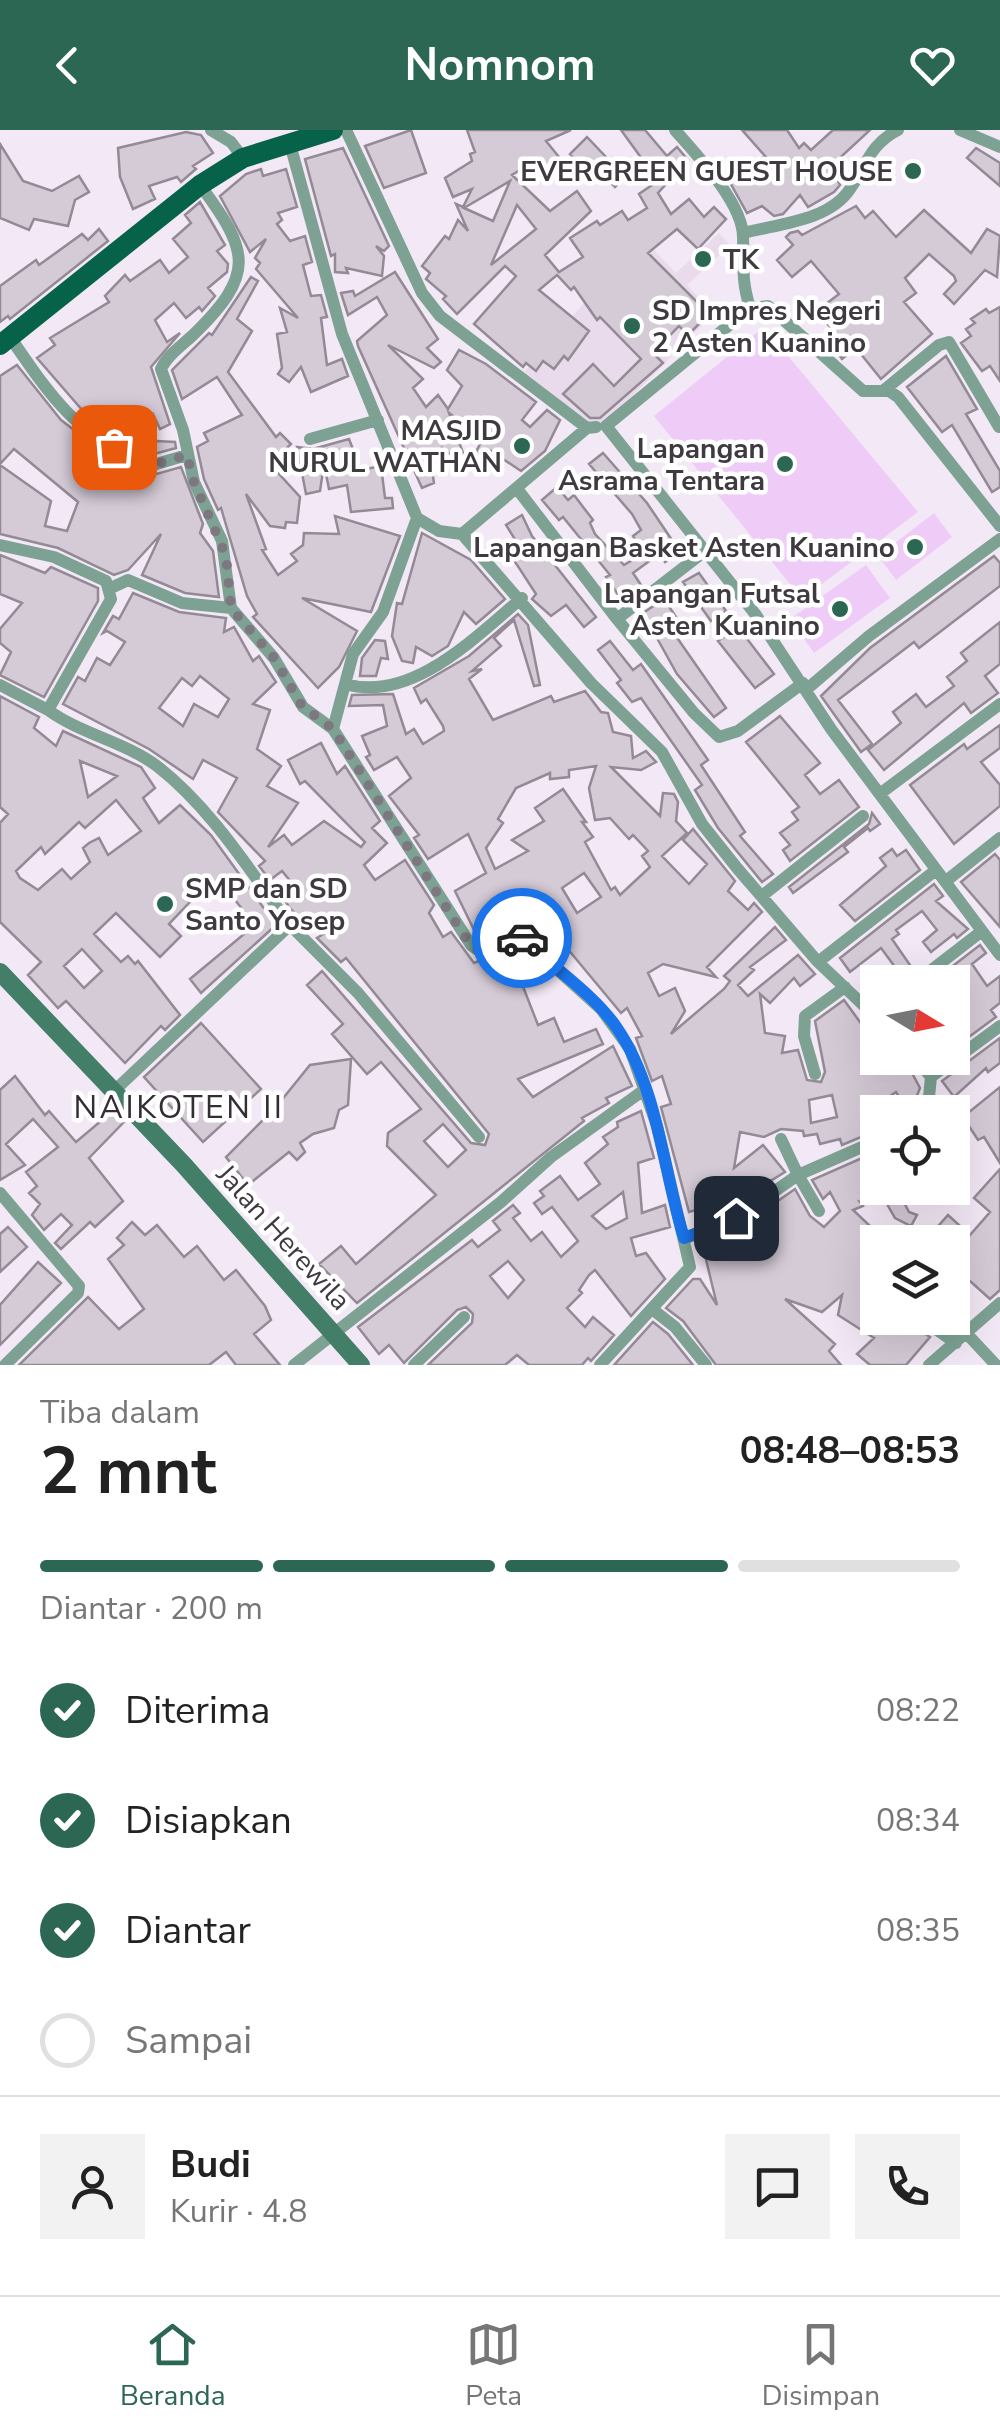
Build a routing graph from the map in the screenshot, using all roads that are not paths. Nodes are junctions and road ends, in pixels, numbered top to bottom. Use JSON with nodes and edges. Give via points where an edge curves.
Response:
{"nodes":[{"id":1,"x":211,"y":130,"type":"edge"},
{"id":2,"x":333,"y":130,"type":"edge"},
{"id":3,"x":346,"y":130,"type":"edge"},
{"id":4,"x":674,"y":130,"type":"edge"},
{"id":5,"x":898,"y":130,"type":"edge"},
{"id":6,"x":960,"y":130,"type":"edge"},
{"id":7,"x":880,"y":134,"type":"edge"},
{"id":8,"x":290,"y":144,"type":"junction"},
{"id":9,"x":1000,"y":147,"type":"edge"},
{"id":10,"x":243,"y":158,"type":"junction"},
{"id":11,"x":200,"y":185,"type":"junction"},
{"id":12,"x":744,"y":234,"type":"junction"},
{"id":13,"x":750,"y":308,"type":"junction"},
{"id":14,"x":5,"y":341,"type":"edge"},
{"id":15,"x":882,"y":391,"type":"junction"},
{"id":16,"x":378,"y":420,"type":"junction"},
{"id":17,"x":606,"y":426,"type":"junction"},
{"id":18,"x":1000,"y":427,"type":"edge"},
{"id":19,"x":588,"y":428,"type":"junction"},
{"id":20,"x":310,"y":439,"type":"dead end"},
{"id":21,"x":187,"y":455,"type":"junction"},
{"id":22,"x":518,"y":490,"type":"junction"},
{"id":23,"x":417,"y":518,"type":"junction"},
{"id":24,"x":1000,"y":526,"type":"edge"},
{"id":25,"x":462,"y":534,"type":"junction"},
{"id":26,"x":1000,"y":539,"type":"edge"},
{"id":27,"x":0,"y":545,"type":"edge"},
{"id":28,"x":705,"y":551,"type":"junction"},
{"id":29,"x":111,"y":588,"type":"junction"},
{"id":30,"x":522,"y":598,"type":"junction"},
{"id":31,"x":231,"y":608,"type":"junction"},
{"id":32,"x":617,"y":619,"type":"junction"},
{"id":33,"x":345,"y":684,"type":"junction"},
{"id":34,"x":0,"y":685,"type":"edge"},
{"id":35,"x":805,"y":686,"type":"junction"},
{"id":36,"x":1000,"y":704,"type":"edge"},
{"id":37,"x":48,"y":710,"type":"junction"},
{"id":38,"x":333,"y":729,"type":"junction"},
{"id":39,"x":881,"y":794,"type":"junction"},
{"id":40,"x":862,"y":816,"type":"dead end"},
{"id":41,"x":1000,"y":838,"type":"edge"},
{"id":42,"x":941,"y":876,"type":"junction"},
{"id":43,"x":763,"y":895,"type":"junction"},
{"id":44,"x":290,"y":924,"type":"junction"},
{"id":45,"x":982,"y":930,"type":"junction"},
{"id":46,"x":1000,"y":954,"type":"edge"},
{"id":47,"x":818,"y":962,"type":"junction"},
{"id":48,"x":938,"y":965,"type":"edge"},
{"id":49,"x":0,"y":972,"type":"edge"},
{"id":50,"x":845,"y":988,"type":"junction"},
{"id":51,"x":860,"y":1002,"type":"edge"},
{"id":52,"x":1000,"y":1026,"type":"edge"},
{"id":53,"x":815,"y":1074,"type":"dead end"},
{"id":54,"x":931,"y":1077,"type":"joint"},
{"id":55,"x":644,"y":1090,"type":"junction"},
{"id":56,"x":114,"y":1091,"type":"junction"},
{"id":57,"x":929,"y":1095,"type":"edge"},
{"id":58,"x":479,"y":1137,"type":"dead end"},
{"id":59,"x":781,"y":1139,"type":"dead end"},
{"id":60,"x":860,"y":1148,"type":"edge"},
{"id":61,"x":798,"y":1175,"type":"junction"},
{"id":62,"x":3,"y":1203,"type":"edge"},
{"id":63,"x":819,"y":1212,"type":"dead end"},
{"id":64,"x":684,"y":1238,"type":"junction"},
{"id":65,"x":1000,"y":1303,"type":"edge"},
{"id":66,"x":652,"y":1308,"type":"junction"},
{"id":67,"x":464,"y":1316,"type":"dead end"},
{"id":68,"x":335,"y":1335,"type":"junction"},
{"id":69,"x":953,"y":1335,"type":"edge"},
{"id":70,"x":961,"y":1339,"type":"junction"},
{"id":71,"x":4,"y":1365,"type":"edge"},
{"id":72,"x":294,"y":1365,"type":"edge"},
{"id":73,"x":362,"y":1365,"type":"edge"},
{"id":74,"x":414,"y":1365,"type":"edge"},
{"id":75,"x":600,"y":1365,"type":"edge"},
{"id":76,"x":706,"y":1365,"type":"edge"},
{"id":77,"x":929,"y":1365,"type":"edge"},
{"id":78,"x":996,"y":1365,"type":"edge"}],
"edges":[{"from":1,"to":10,"type":"street"},
{"from":2,"to":8,"type":"main road"},
{"from":3,"to":19,"type":"street","via":[[416,280],[440,316]]},
{"from":4,"to":12,"type":"street","via":[[709,169]]},
{"from":5,"to":7,"type":"street"},
{"from":6,"to":9,"type":"street"},
{"from":7,"to":12,"type":"street","via":[[849,192],[820,214]]},
{"from":8,"to":10,"type":"main road"},
{"from":8,"to":16,"type":"street","via":[[342,334]]},
{"from":10,"to":11,"type":"main road"},
{"from":11,"to":14,"type":"main road"},
{"from":11,"to":21,"type":"street","via":[[234,230],[239,268],[221,305],[162,365]]},
{"from":12,"to":13,"type":"street","via":[[740,264]]},
{"from":13,"to":15,"type":"street","via":[[768,306],[863,391]]},
{"from":13,"to":17,"type":"street"},
{"from":14,"to":21,"type":"street","via":[[67,417],[94,437],[146,467]]},
{"from":15,"to":18,"type":"street","via":[[949,342]]},
{"from":15,"to":24,"type":"street","via":[[898,397]]},
{"from":16,"to":20,"type":"street"},
{"from":16,"to":23,"type":"street"},
{"from":17,"to":19,"type":"street"},
{"from":17,"to":28,"type":"street"},
{"from":19,"to":22,"type":"street"},
{"from":21,"to":31,"type":"street","via":[[226,556]]},
{"from":22,"to":25,"type":"street"},
{"from":22,"to":32,"type":"street"},
{"from":23,"to":25,"type":"street"},
{"from":23,"to":33,"type":"street","via":[[383,612],[353,654]]},
{"from":25,"to":30,"type":"street"},
{"from":26,"to":35,"type":"street"},
{"from":27,"to":29,"type":"street","via":[[78,565]]},
{"from":28,"to":32,"type":"street"},
{"from":28,"to":35,"type":"street"},
{"from":29,"to":31,"type":"street","via":[[130,580],[182,602]]},
{"from":29,"to":37,"type":"street","via":[[112,599]]},
{"from":30,"to":33,"type":"street","via":[[428,671],[386,686]]},
{"from":30,"to":43,"type":"street","via":[[592,683],[662,752],[702,824]]},
{"from":31,"to":38,"type":"street","via":[[274,658],[302,706]]},
{"from":32,"to":35,"type":"street","via":[[719,736],[738,732]]},
{"from":33,"to":38,"type":"street"},
{"from":34,"to":37,"type":"street"},
{"from":35,"to":39,"type":"street"},
{"from":36,"to":39,"type":"street"},
{"from":37,"to":44,"type":"street","via":[[155,765],[206,814]]},
{"from":38,"to":55,"type":"street","via":[[470,945],[478,950],[510,934],[520,936],[616,1025]]},
{"from":39,"to":42,"type":"street"},
{"from":40,"to":43,"type":"street"},
{"from":41,"to":42,"type":"street"},
{"from":42,"to":45,"type":"street"},
{"from":42,"to":47,"type":"street"},
{"from":43,"to":47,"type":"street"},
{"from":44,"to":56,"type":"street"},
{"from":44,"to":58,"type":"street"},
{"from":45,"to":46,"type":"street"},
{"from":45,"to":48,"type":"street"},
{"from":47,"to":50,"type":"street"},
{"from":49,"to":56,"type":"main road","name":"Jalan Herewila"},
{"from":50,"to":51,"type":"street"},
{"from":50,"to":53,"type":"street","via":[[805,1016]]},
{"from":52,"to":54,"type":"street"},
{"from":54,"to":57,"type":"street"},
{"from":55,"to":64,"type":"street"},
{"from":55,"to":68,"type":"street"},
{"from":56,"to":68,"type":"main road","name":"Jalan Herewila"},
{"from":59,"to":61,"type":"street"},
{"from":60,"to":61,"type":"street"},
{"from":61,"to":63,"type":"street"},
{"from":61,"to":64,"type":"street","via":[[736,1218]]},
{"from":62,"to":71,"type":"street","via":[[80,1286]]},
{"from":64,"to":66,"type":"street","via":[[690,1266]]},
{"from":65,"to":70,"type":"street"},
{"from":66,"to":75,"type":"street"},
{"from":66,"to":76,"type":"street"},
{"from":67,"to":74,"type":"street"},
{"from":68,"to":72,"type":"street"},
{"from":68,"to":73,"type":"main road","name":"Jalan Herewila"},
{"from":69,"to":70,"type":"street"},
{"from":70,"to":77,"type":"street"},
{"from":70,"to":78,"type":"street"}]}
